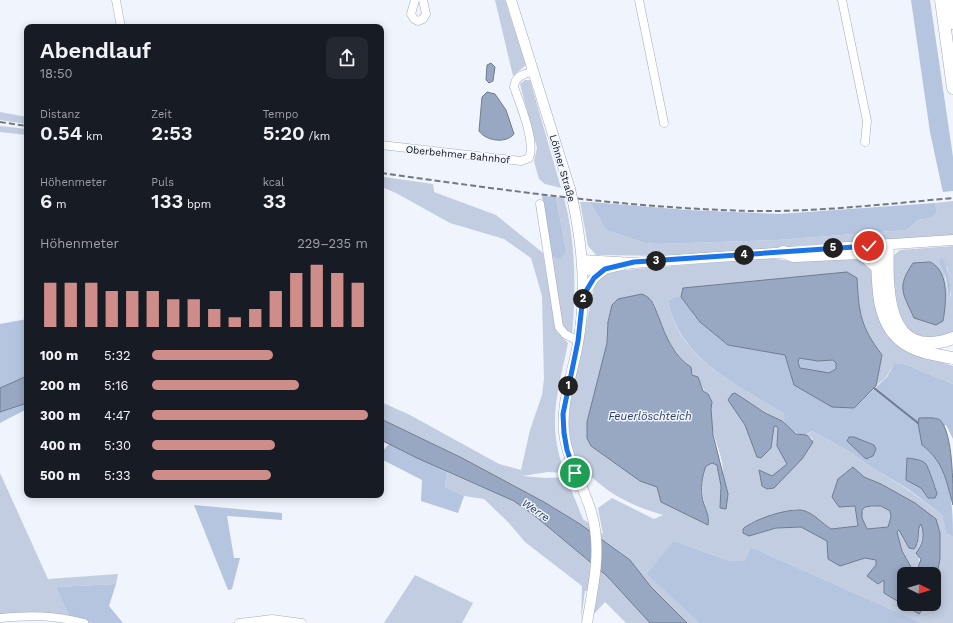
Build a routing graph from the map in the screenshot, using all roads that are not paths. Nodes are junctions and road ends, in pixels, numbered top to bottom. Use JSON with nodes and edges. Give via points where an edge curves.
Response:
{"nodes":[{"id":1,"x":116,"y":0,"type":"edge"},
{"id":2,"x":415,"y":0,"type":"edge"},
{"id":3,"x":423,"y":0,"type":"edge"},
{"id":4,"x":511,"y":0,"type":"edge"},
{"id":5,"x":639,"y":0,"type":"edge"},
{"id":6,"x":842,"y":0,"type":"edge"},
{"id":7,"x":941,"y":0,"type":"edge"},
{"id":8,"x":950,"y":0,"type":"edge"},
{"id":9,"x":953,"y":23,"type":"edge"},
{"id":10,"x":120,"y":24,"type":"edge"},
{"id":11,"x":534,"y":71,"type":"junction"},
{"id":12,"x":953,"y":88,"type":"edge"},
{"id":13,"x":664,"y":122,"type":"dead end"},
{"id":14,"x":865,"y":142,"type":"dead end"},
{"id":15,"x":384,"y":145,"type":"edge"},
{"id":16,"x":540,"y":204,"type":"dead end"},
{"id":17,"x":953,"y":240,"type":"edge"},
{"id":18,"x":882,"y":245,"type":"junction"},
{"id":19,"x":784,"y":252,"type":"junction"},
{"id":20,"x":634,"y":262,"type":"junction"},
{"id":21,"x":583,"y":265,"type":"junction"},
{"id":22,"x":878,"y":268,"type":"junction"},
{"id":23,"x":605,"y":269,"type":"junction"},
{"id":24,"x":583,"y":296,"type":"junction"},
{"id":25,"x":953,"y":338,"type":"edge"},
{"id":26,"x":578,"y":341,"type":"junction"},
{"id":27,"x":953,"y":358,"type":"edge"},
{"id":28,"x":0,"y":618,"type":"edge"},
{"id":29,"x":259,"y":622,"type":"edge"},
{"id":30,"x":84,"y":623,"type":"edge"},
{"id":31,"x":238,"y":623,"type":"edge"},
{"id":32,"x":302,"y":623,"type":"edge"},
{"id":33,"x":587,"y":623,"type":"edge"}],
"edges":[{"from":1,"to":10,"type":"street"},
{"from":2,"to":3,"type":"street","via":[[411,14],[418,21],[426,14]]},
{"from":4,"to":11,"type":"main road","name":"Löhner Straße"},
{"from":5,"to":13,"type":"street"},
{"from":6,"to":14,"type":"street","via":[[867,121]]},
{"from":7,"to":12,"type":"highway"},
{"from":8,"to":9,"type":"highway"},
{"from":11,"to":15,"type":"street","name":"Oberbehmer Bahnhof","via":[[518,77],[514,87],[530,137],[532,151],[529,158],[521,161]]},
{"from":11,"to":21,"type":"main road","name":"Löhner Straße","bridge":true,"via":[[570,189]]},
{"from":16,"to":26,"type":"street","via":[[559,327],[564,334]]},
{"from":17,"to":18,"type":"main road"},
{"from":18,"to":19,"type":"main road"},
{"from":18,"to":22,"type":"highway"},
{"from":18,"to":25,"type":"highway","via":[[894,319],[901,330],[912,339],[926,344]]},
{"from":19,"to":20,"type":"main road"},
{"from":19,"to":22,"type":"highway","via":[[794,256],[859,254]]},
{"from":20,"to":21,"type":"main road"},
{"from":20,"to":23,"type":"main road"},
{"from":21,"to":23,"type":"main road"},
{"from":21,"to":24,"type":"main road","name":"Löhner Straße"},
{"from":22,"to":27,"type":"highway","via":[[882,312],[887,325],[897,338],[906,345],[922,351]]},
{"from":23,"to":24,"type":"main road","via":[[594,278]]},
{"from":24,"to":26,"type":"main road","name":"Löhner Straße"},
{"from":26,"to":33,"type":"main road","name":"Löhner Straße","via":[[563,414],[567,450],[596,531],[597,556]]},
{"from":28,"to":30,"type":"street","via":[[40,616],[67,618]]},
{"from":29,"to":31,"type":"street"},
{"from":29,"to":32,"type":"street","via":[[283,620]]}]}
